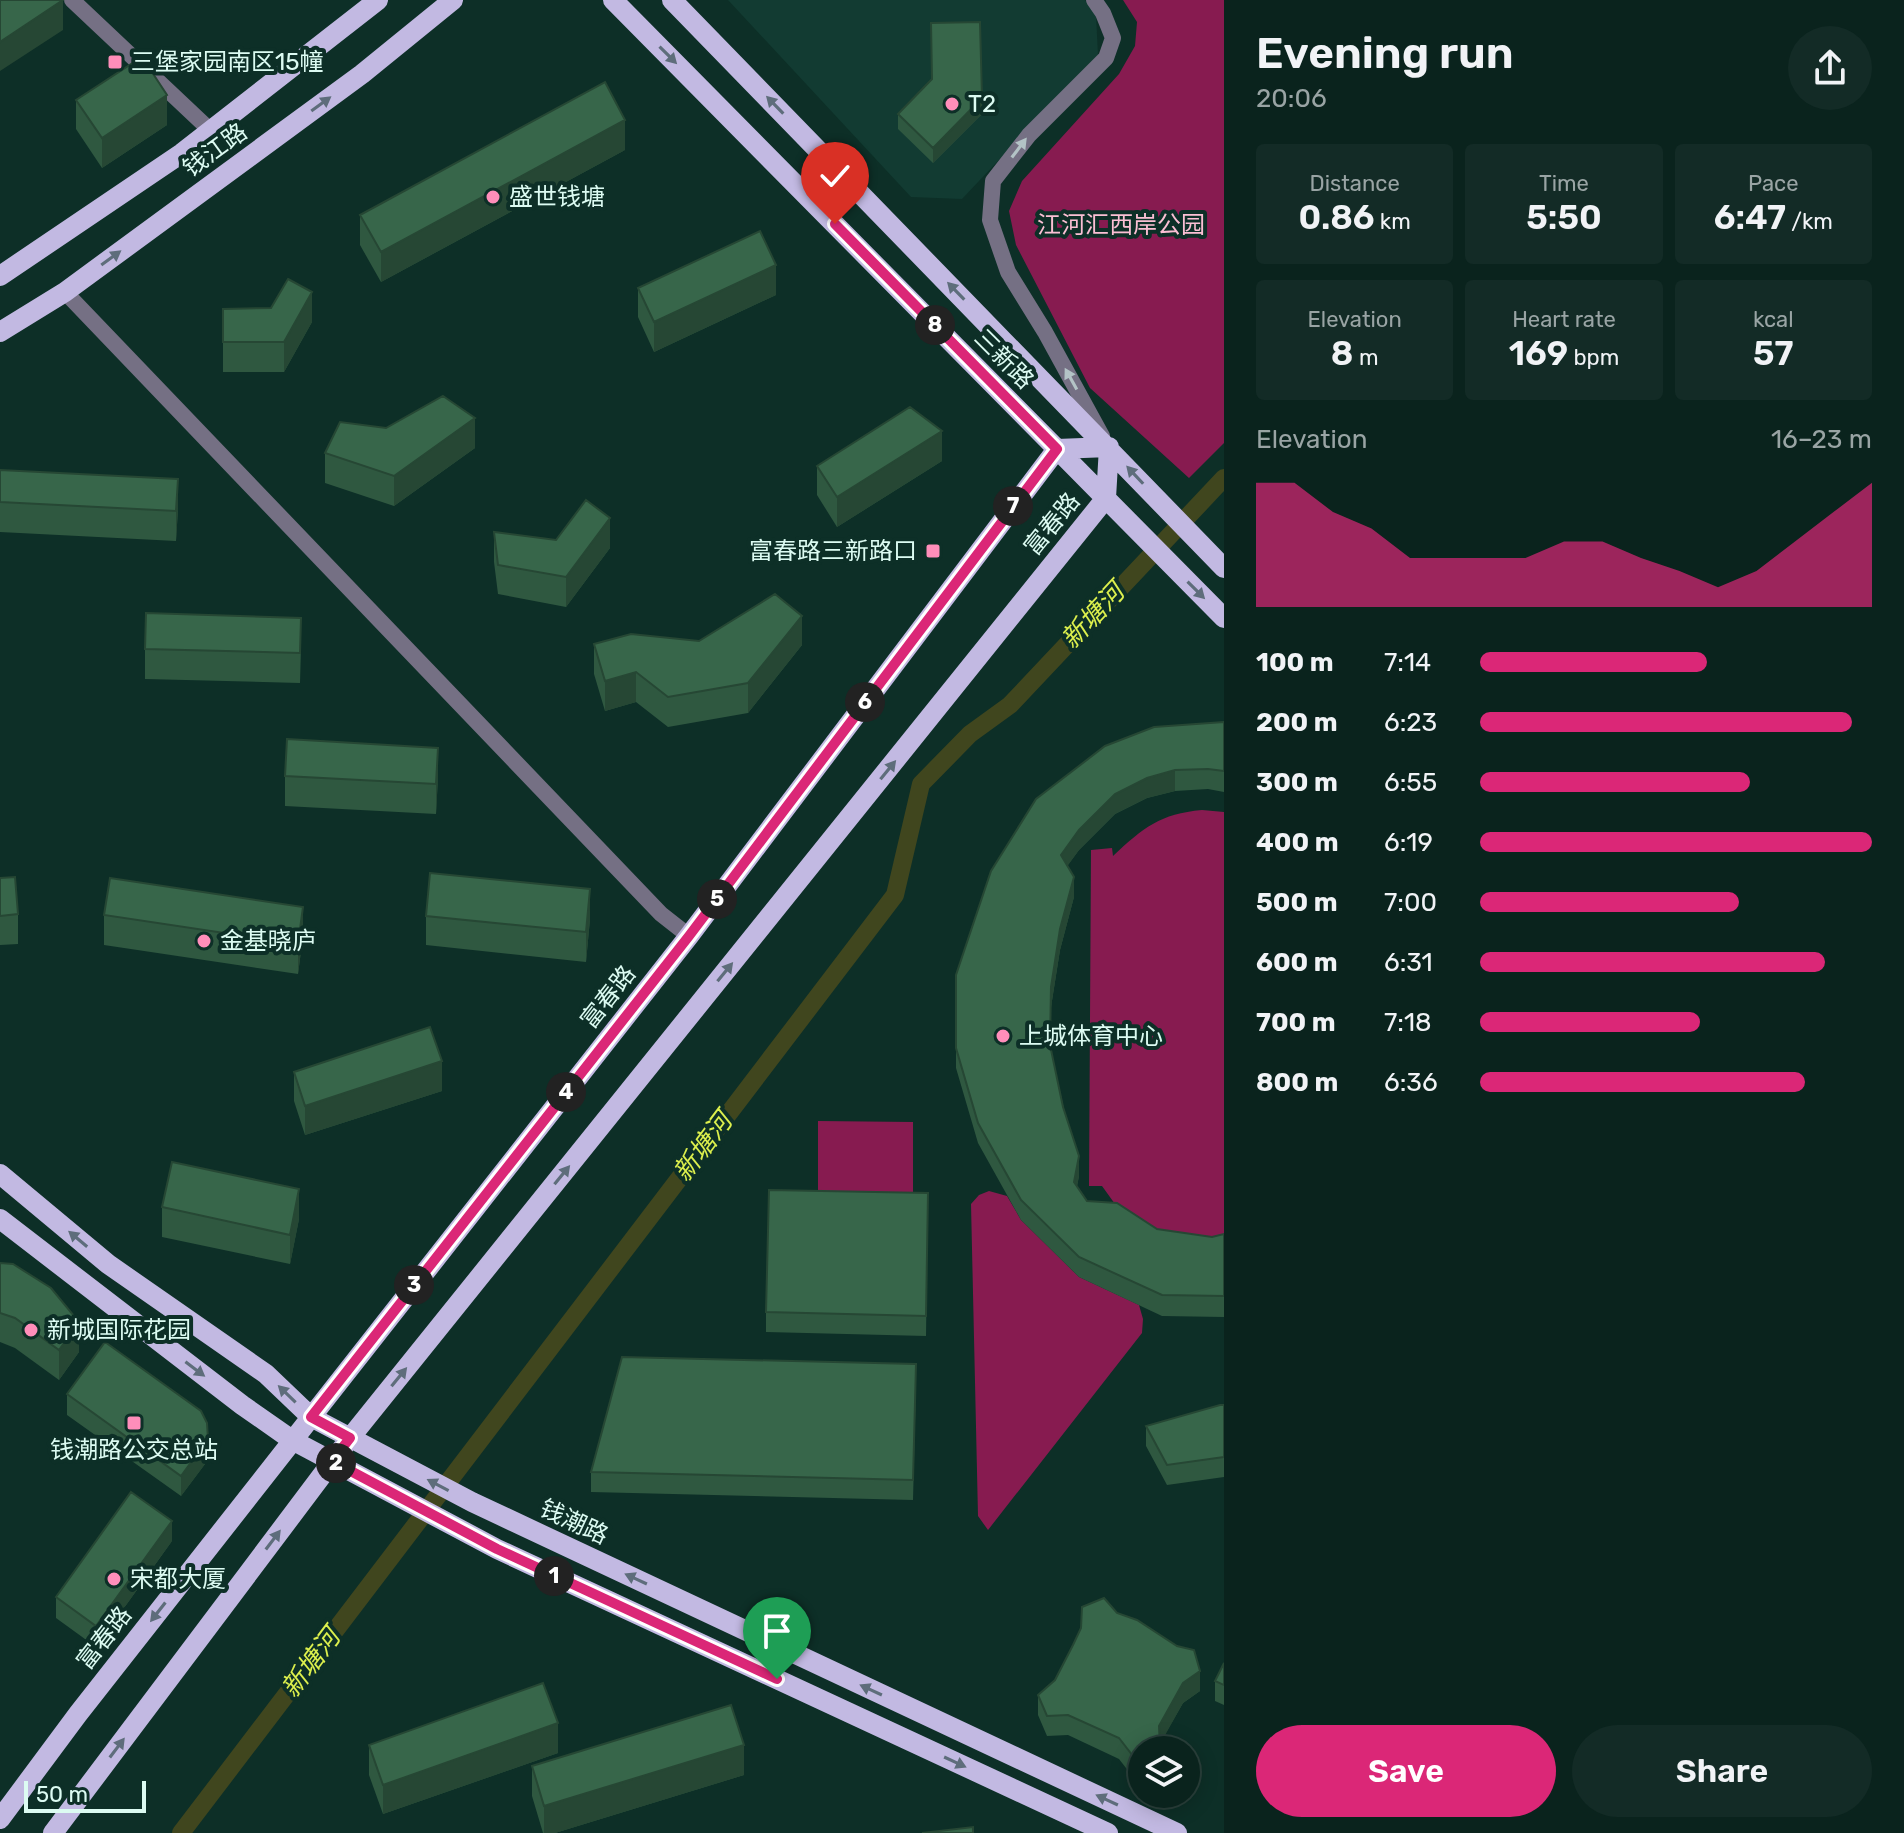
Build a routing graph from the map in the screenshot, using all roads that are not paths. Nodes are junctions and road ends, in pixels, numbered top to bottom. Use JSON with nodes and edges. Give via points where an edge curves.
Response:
{"nodes":[{"id":1,"x":72,"y":0,"type":"edge"},
{"id":2,"x":378,"y":0,"type":"edge"},
{"id":3,"x":453,"y":0,"type":"edge"},
{"id":4,"x":613,"y":0,"type":"edge"},
{"id":5,"x":672,"y":0,"type":"edge"},
{"id":6,"x":1094,"y":0,"type":"edge"},
{"id":7,"x":211,"y":131,"type":"junction"},
{"id":8,"x":0,"y":276,"type":"edge"},
{"id":9,"x":65,"y":292,"type":"junction"},
{"id":10,"x":0,"y":332,"type":"edge"},
{"id":11,"x":1109,"y":447,"type":"junction"},
{"id":12,"x":1057,"y":449,"type":"junction"},
{"id":13,"x":1106,"y":498,"type":"junction"},
{"id":14,"x":1224,"y":568,"type":"edge"},
{"id":15,"x":1224,"y":618,"type":"edge"},
{"id":16,"x":689,"y":936,"type":"junction"},
{"id":17,"x":0,"y":1174,"type":"edge"},
{"id":18,"x":0,"y":1219,"type":"edge"},
{"id":19,"x":311,"y":1417,"type":"junction"},
{"id":20,"x":350,"y":1438,"type":"junction"},
{"id":21,"x":292,"y":1440,"type":"junction"},
{"id":22,"x":332,"y":1461,"type":"junction"},
{"id":23,"x":0,"y":1819,"type":"edge"},
{"id":24,"x":53,"y":1833,"type":"edge"},
{"id":25,"x":1108,"y":1833,"type":"edge"},
{"id":26,"x":1177,"y":1833,"type":"edge"}],
"edges":[{"from":1,"to":7,"type":"street"},
{"from":2,"to":7,"type":"main road","name":"钱江路"},
{"from":9,"to":3,"type":"main road","name":"钱江路","one_way":true,"via":[[362,74]]},
{"from":4,"to":12,"type":"main road","name":"三新路","one_way":true},
{"from":11,"to":5,"type":"main road","name":"三新路","one_way":true},
{"from":11,"to":6,"type":"street","name":"三新路","one_way":true,"via":[[1008,272],[990,220],[993,181],[1029,135],[1106,58],[1113,38]]},
{"from":7,"to":8,"type":"main road","name":"钱江路"},
{"from":9,"to":10,"type":"main road","name":"钱江路"},
{"from":9,"to":16,"type":"street","via":[[650,902]]},
{"from":11,"to":12,"type":"main road"},
{"from":11,"to":13,"type":"main road","name":"富春路"},
{"from":14,"to":11,"type":"main road","name":"三新路","one_way":true},
{"from":12,"to":13,"type":"main road","name":"三新路"},
{"from":12,"to":16,"type":"main road","name":"富春路"},
{"from":13,"to":15,"type":"main road","name":"三新路","one_way":true},
{"from":20,"to":13,"type":"main road","name":"富春路","one_way":true},
{"from":16,"to":19,"type":"main road","name":"富春路"},
{"from":19,"to":17,"type":"main road","name":"钱潮路","one_way":true,"via":[[266,1374],[108,1264]]},
{"from":18,"to":21,"type":"main road","one_way":true},
{"from":19,"to":20,"type":"main road","name":"钱潮路"},
{"from":19,"to":21,"type":"main road","name":"富春路"},
{"from":20,"to":22,"type":"main road","name":"富春路"},
{"from":26,"to":20,"type":"main road","name":"钱潮路","one_way":true,"via":[[472,1502]]},
{"from":21,"to":22,"type":"main road"},
{"from":21,"to":23,"type":"main road","name":"富春路","one_way":true},
{"from":24,"to":22,"type":"main road","name":"富春路","one_way":true},
{"from":22,"to":25,"type":"main road","one_way":true,"via":[[497,1549]]}]}
